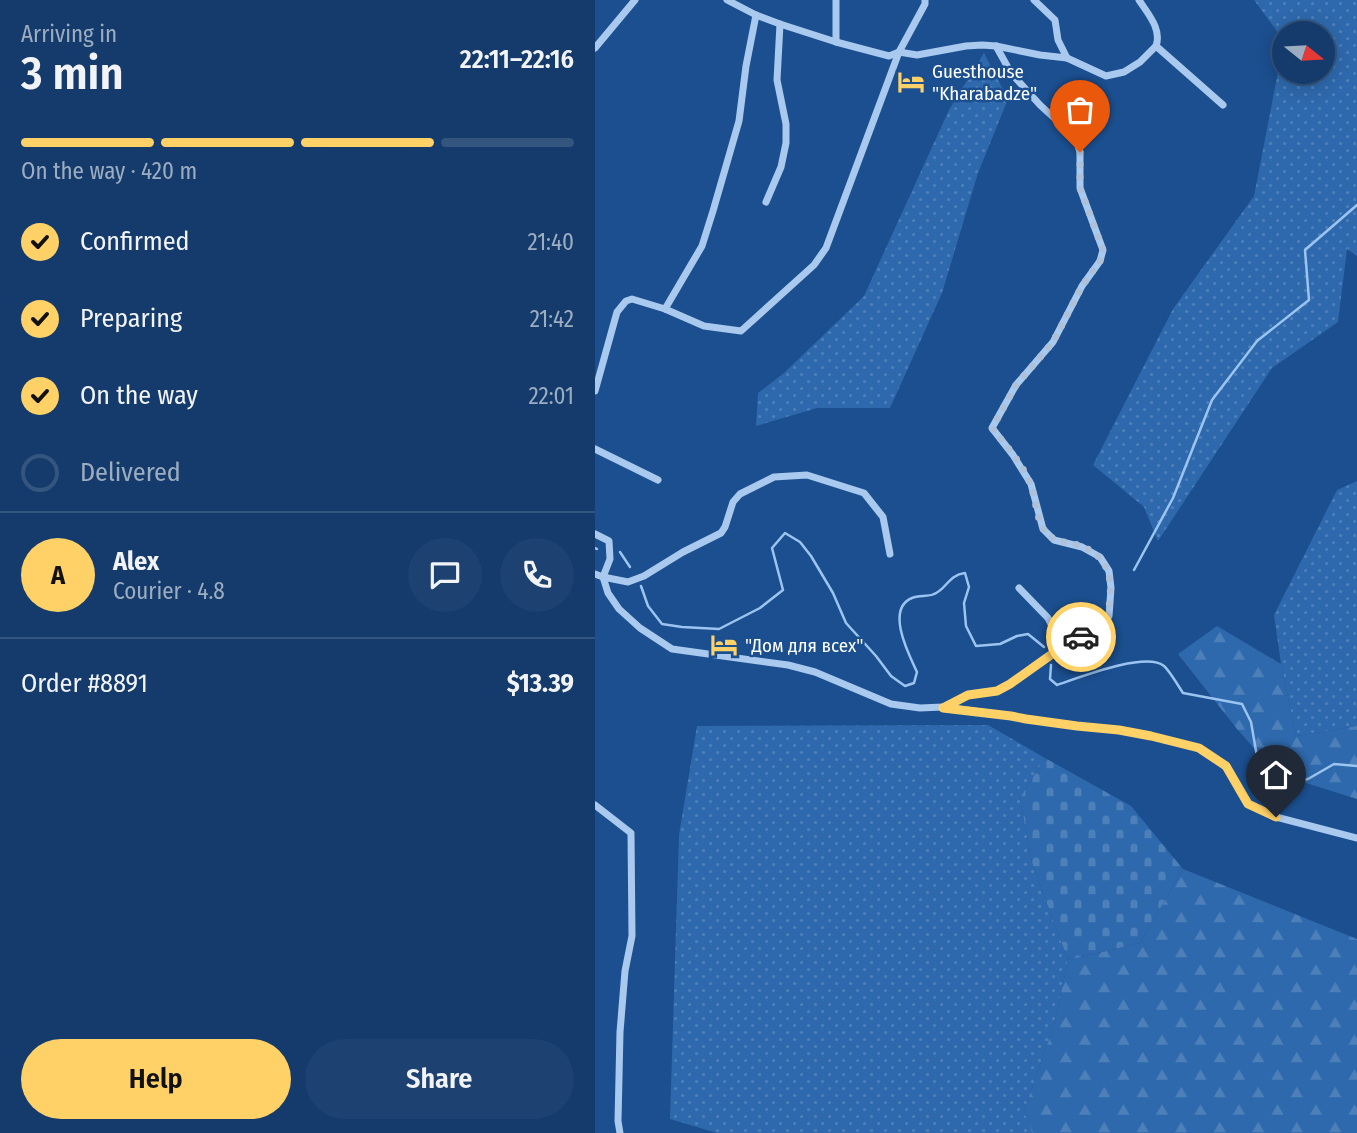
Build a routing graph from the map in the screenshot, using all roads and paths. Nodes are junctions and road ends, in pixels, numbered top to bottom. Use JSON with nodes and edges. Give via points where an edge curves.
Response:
{"nodes":[{"id":1,"x":635,"y":0,"type":"edge"},
{"id":2,"x":727,"y":0,"type":"edge"},
{"id":3,"x":836,"y":0,"type":"edge"},
{"id":4,"x":1034,"y":0,"type":"edge"},
{"id":5,"x":1139,"y":0,"type":"edge"},
{"id":6,"x":926,"y":1,"type":"edge"},
{"id":7,"x":757,"y":16,"type":"junction"},
{"id":8,"x":780,"y":24,"type":"junction"},
{"id":9,"x":836,"y":42,"type":"junction"},
{"id":10,"x":996,"y":46,"type":"junction"},
{"id":11,"x":1156,"y":46,"type":"junction"},
{"id":12,"x":595,"y":48,"type":"edge"},
{"id":13,"x":899,"y":52,"type":"junction"},
{"id":14,"x":1067,"y":58,"type":"junction"},
{"id":15,"x":1223,"y":105,"type":"dead end"},
{"id":16,"x":766,"y":202,"type":"dead end"},
{"id":17,"x":665,"y":309,"type":"junction"},
{"id":18,"x":595,"y":391,"type":"edge"},
{"id":19,"x":595,"y":449,"type":"edge"},
{"id":20,"x":658,"y":480,"type":"dead end"},
{"id":21,"x":595,"y":534,"type":"edge"},
{"id":22,"x":890,"y":554,"type":"dead end"},
{"id":23,"x":599,"y":575,"type":"edge"},
{"id":24,"x":1019,"y":588,"type":"dead end"},
{"id":25,"x":1062,"y":647,"type":"junction"},
{"id":26,"x":943,"y":708,"type":"junction"},
{"id":27,"x":595,"y":805,"type":"edge"},
{"id":28,"x":1357,"y":838,"type":"edge"},
{"id":29,"x":620,"y":1133,"type":"edge"}],
"edges":[{"from":1,"to":12,"type":"street"},
{"from":2,"to":7,"type":"street"},
{"from":3,"to":9,"type":"street"},
{"from":4,"to":14,"type":"street","via":[[1055,20]]},
{"from":5,"to":11,"type":"street","via":[[1158,31]]},
{"from":6,"to":13,"type":"street"},
{"from":7,"to":8,"type":"street"},
{"from":7,"to":17,"type":"street","via":[[739,121],[713,211],[702,246]]},
{"from":8,"to":9,"type":"street"},
{"from":8,"to":16,"type":"street","via":[[777,80],[786,143]]},
{"from":9,"to":13,"type":"street","via":[[889,56]]},
{"from":10,"to":13,"type":"street","via":[[917,55]]},
{"from":10,"to":14,"type":"street"},
{"from":10,"to":25,"type":"street","via":[[1011,73],[1075,137],[1080,152],[1080,188],[1103,250],[1053,342],[1016,385],[992,428],[1031,484],[1043,529],[1053,540],[1091,552],[1109,571],[1109,616],[1099,628]]},
{"from":11,"to":14,"type":"street","via":[[1124,72],[1106,76]]},
{"from":11,"to":15,"type":"street"},
{"from":13,"to":17,"type":"street","via":[[826,248],[814,265],[741,331],[704,326]]},
{"from":17,"to":18,"type":"street","via":[[626,301],[617,312]]},
{"from":19,"to":20,"type":"street"},
{"from":21,"to":23,"type":"street","via":[[609,541],[610,559]]},
{"from":22,"to":23,"type":"street","via":[[883,517],[864,492],[807,475],[774,477],[740,494],[721,533],[628,582]]},
{"from":23,"to":26,"type":"street","via":[[619,609],[672,649],[788,665],[815,671],[891,704]]},
{"from":24,"to":25,"type":"street","via":[[1048,618]]},
{"from":25,"to":26,"type":"street","via":[[997,691],[968,695]]},
{"from":26,"to":28,"type":"street","via":[[1119,730],[1199,748],[1226,766],[1248,804],[1276,817]]},
{"from":27,"to":29,"type":"street","via":[[631,833],[632,936],[620,1032]]}]}
